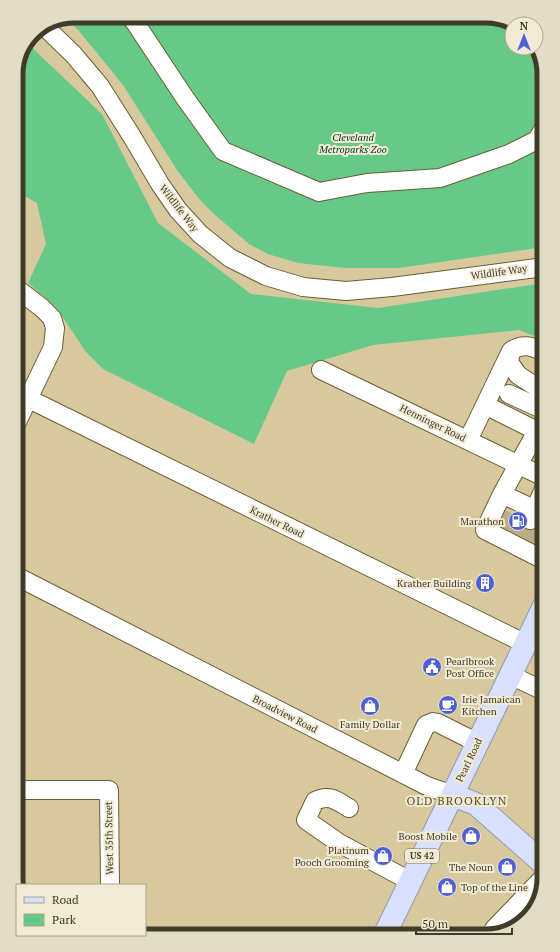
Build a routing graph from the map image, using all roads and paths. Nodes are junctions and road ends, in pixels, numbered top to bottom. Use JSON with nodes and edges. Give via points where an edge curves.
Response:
{"nodes":[{"id":1,"x":135,"y":23,"type":"edge"},
{"id":2,"x":48,"y":30,"type":"edge"},
{"id":3,"x":537,"y":140,"type":"edge"},
{"id":4,"x":537,"y":267,"type":"edge"},
{"id":5,"x":23,"y":293,"type":"edge"},
{"id":6,"x":537,"y":349,"type":"edge"},
{"id":7,"x":511,"y":351,"type":"junction"},
{"id":8,"x":321,"y":370,"type":"dead end"},
{"id":9,"x":537,"y":387,"type":"edge"},
{"id":10,"x":501,"y":397,"type":"junction"},
{"id":11,"x":29,"y":398,"type":"junction"},
{"id":12,"x":537,"y":408,"type":"edge"},
{"id":13,"x":23,"y":410,"type":"edge"},
{"id":14,"x":537,"y":422,"type":"edge"},
{"id":15,"x":537,"y":430,"type":"edge"},
{"id":16,"x":467,"y":440,"type":"junction"},
{"id":17,"x":518,"y":464,"type":"junction"},
{"id":18,"x":537,"y":474,"type":"edge"},
{"id":19,"x":511,"y":503,"type":"junction"},
{"id":20,"x":537,"y":518,"type":"edge"},
{"id":21,"x":529,"y":548,"type":"edge"},
{"id":22,"x":23,"y":580,"type":"edge"},
{"id":23,"x":537,"y":621,"type":"edge"},
{"id":24,"x":526,"y":644,"type":"junction"},
{"id":25,"x":510,"y":675,"type":"junction"},
{"id":26,"x":537,"y":688,"type":"edge"},
{"id":27,"x":478,"y":743,"type":"junction"},
{"id":28,"x":403,"y":774,"type":"junction"},
{"id":29,"x":23,"y":790,"type":"edge"},
{"id":30,"x":452,"y":795,"type":"junction"},
{"id":31,"x":349,"y":808,"type":"dead end"},
{"id":32,"x":537,"y":858,"type":"edge"},
{"id":33,"x":410,"y":881,"type":"junction"},
{"id":34,"x":110,"y":884,"type":"edge"},
{"id":35,"x":537,"y":884,"type":"edge"},
{"id":36,"x":495,"y":928,"type":"edge"},
{"id":37,"x":387,"y":929,"type":"edge"}],
"edges":[{"from":1,"to":3,"type":"street","via":[[223,151],[319,192],[367,183],[440,178],[510,154]]},
{"from":2,"to":4,"type":"street","name":"Wildlife Way","via":[[100,86],[160,184],[195,230],[230,258],[266,276],[303,287],[346,291]]},
{"from":5,"to":11,"type":"street","via":[[52,318],[55,328],[54,347]]},
{"from":6,"to":7,"type":"street","via":[[526,345]]},
{"from":7,"to":9,"type":"street","via":[[510,362],[518,375]]},
{"from":7,"to":10,"type":"street"},
{"from":8,"to":16,"type":"street","name":"Henninger Road"},
{"from":10,"to":12,"type":"street"},
{"from":10,"to":14,"type":"street"},
{"from":10,"to":16,"type":"street"},
{"from":11,"to":13,"type":"street"},
{"from":11,"to":24,"type":"street","name":"Krather Road"},
{"from":15,"to":17,"type":"street"},
{"from":16,"to":17,"type":"street","name":"Henninger Road"},
{"from":17,"to":18,"type":"street","name":"Henninger Road"},
{"from":17,"to":19,"type":"street"},
{"from":19,"to":20,"type":"street"},
{"from":19,"to":21,"type":"street","via":[[485,530],[503,534]]},
{"from":22,"to":28,"type":"street","name":"Broadview Road"},
{"from":23,"to":24,"type":"main road","name":"Pearl Road","number":"US 42"},
{"from":24,"to":25,"type":"main road","name":"Pearl Road","number":"US 42"},
{"from":25,"to":26,"type":"street"},
{"from":25,"to":27,"type":"main road","name":"Pearl Road","number":"US 42"},
{"from":27,"to":28,"type":"street","via":[[433,722],[426,725]]},
{"from":27,"to":30,"type":"main road","name":"Pearl Road","number":"US 42"},
{"from":28,"to":30,"type":"street","name":"Broadview Road"},
{"from":29,"to":34,"type":"street","name":"West 35th Street","via":[[109,790]]},
{"from":30,"to":32,"type":"main road","name":"Broadview Road","via":[[476,804]]},
{"from":30,"to":33,"type":"main road","name":"Pearl Road","number":"US 42"},
{"from":31,"to":33,"type":"street","via":[[336,800],[322,798],[315,801],[306,820],[339,843]]},
{"from":33,"to":37,"type":"main road","name":"Pearl Road","number":"US 42"},
{"from":35,"to":36,"type":"street"}]}
